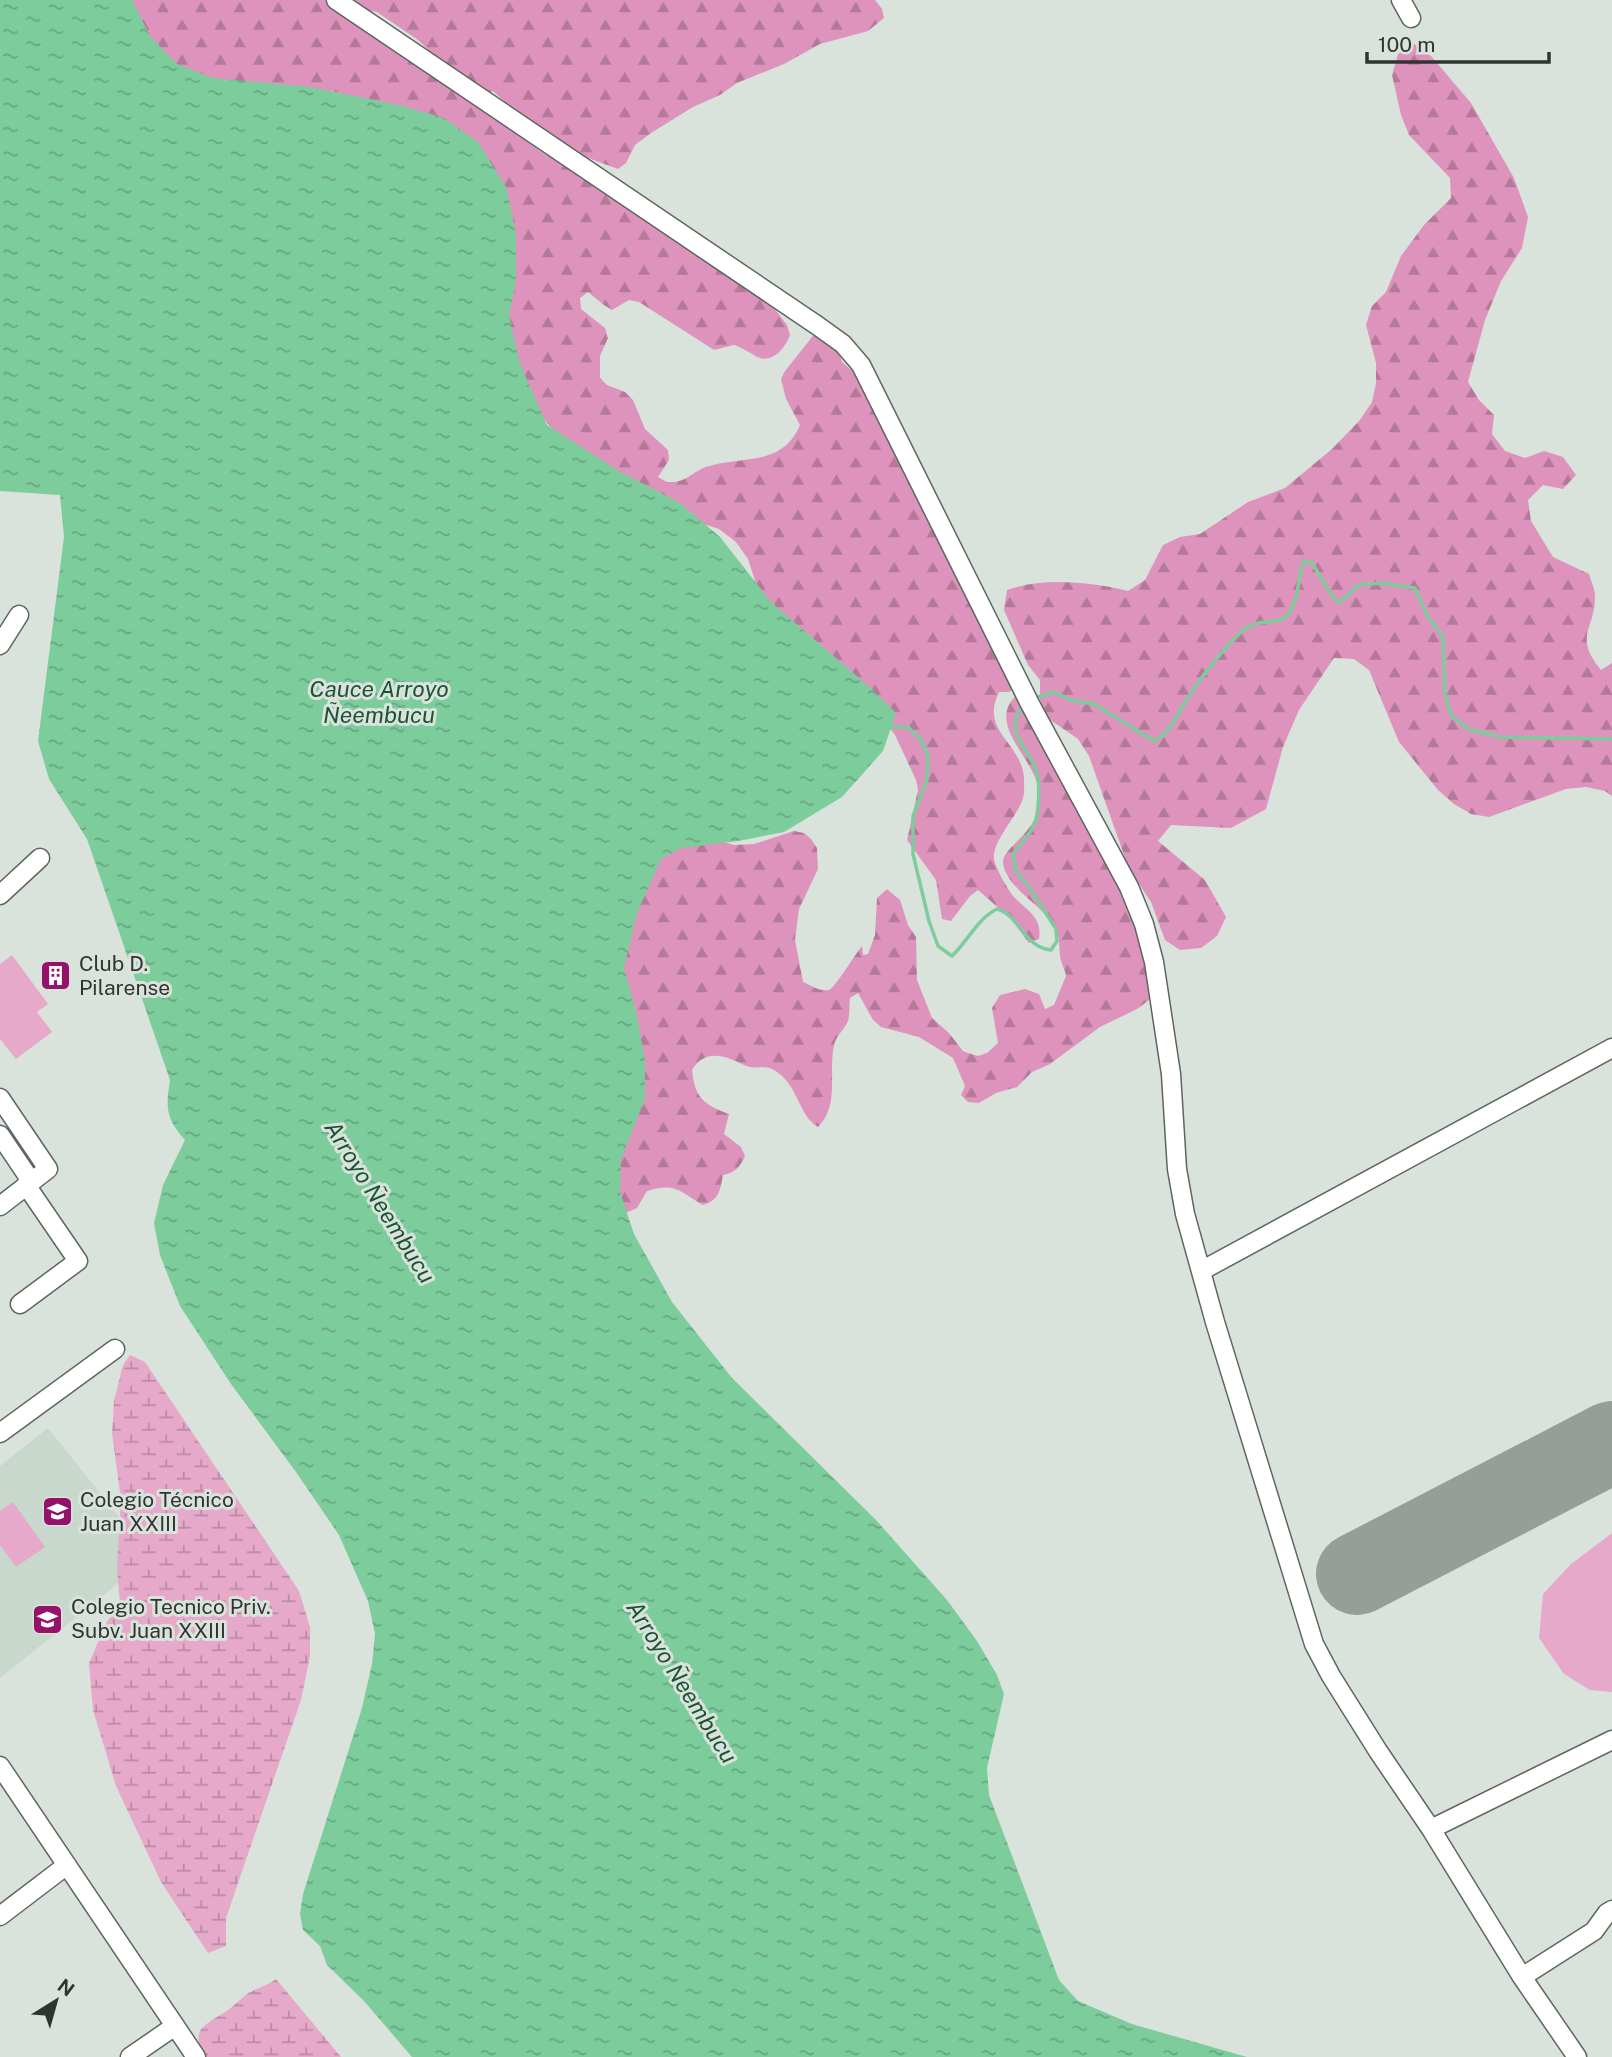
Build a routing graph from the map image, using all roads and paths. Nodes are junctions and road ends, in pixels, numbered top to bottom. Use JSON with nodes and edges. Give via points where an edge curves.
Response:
{"nodes":[{"id":1,"x":336,"y":0,"type":"edge"},
{"id":2,"x":1401,"y":0,"type":"edge"},
{"id":3,"x":1411,"y":18,"type":"dead end"},
{"id":4,"x":19,"y":615,"type":"dead end"},
{"id":5,"x":0,"y":645,"type":"edge"},
{"id":6,"x":40,"y":858,"type":"dead end"},
{"id":7,"x":0,"y":895,"type":"edge"},
{"id":8,"x":1612,"y":1048,"type":"edge"},
{"id":9,"x":0,"y":1098,"type":"edge"},
{"id":10,"x":0,"y":1135,"type":"edge"},
{"id":11,"x":28,"y":1183,"type":"junction"},
{"id":12,"x":0,"y":1206,"type":"edge"},
{"id":13,"x":1201,"y":1271,"type":"junction"},
{"id":14,"x":20,"y":1304,"type":"dead end"},
{"id":15,"x":115,"y":1349,"type":"dead end"},
{"id":16,"x":0,"y":1433,"type":"edge"},
{"id":17,"x":1612,"y":1740,"type":"edge"},
{"id":18,"x":0,"y":1766,"type":"edge"},
{"id":19,"x":1431,"y":1829,"type":"junction"},
{"id":20,"x":67,"y":1865,"type":"junction"},
{"id":21,"x":1612,"y":1910,"type":"edge"},
{"id":22,"x":0,"y":1916,"type":"edge"},
{"id":23,"x":1522,"y":1977,"type":"junction"},
{"id":24,"x":175,"y":2026,"type":"junction"},
{"id":25,"x":130,"y":2057,"type":"edge"},
{"id":26,"x":196,"y":2057,"type":"edge"},
{"id":27,"x":1577,"y":2057,"type":"edge"}],
"edges":[{"from":1,"to":13,"type":"street","via":[[843,344],[861,365],[1144,924],[1171,1074],[1177,1169]]},
{"from":2,"to":3,"type":"street"},
{"from":4,"to":5,"type":"street"},
{"from":6,"to":7,"type":"street"},
{"from":8,"to":13,"type":"street"},
{"from":9,"to":11,"type":"street","via":[[48,1169]]},
{"from":10,"to":11,"type":"street"},
{"from":11,"to":12,"type":"street"},
{"from":11,"to":14,"type":"street","via":[[78,1261]]},
{"from":13,"to":19,"type":"street","via":[[1314,1644]]},
{"from":15,"to":16,"type":"street"},
{"from":17,"to":19,"type":"street"},
{"from":18,"to":20,"type":"street"},
{"from":19,"to":23,"type":"street"},
{"from":20,"to":22,"type":"street"},
{"from":20,"to":24,"type":"street"},
{"from":21,"to":23,"type":"street","via":[[1594,1931]]},
{"from":23,"to":27,"type":"street"},
{"from":24,"to":25,"type":"street"},
{"from":24,"to":26,"type":"street"}]}
